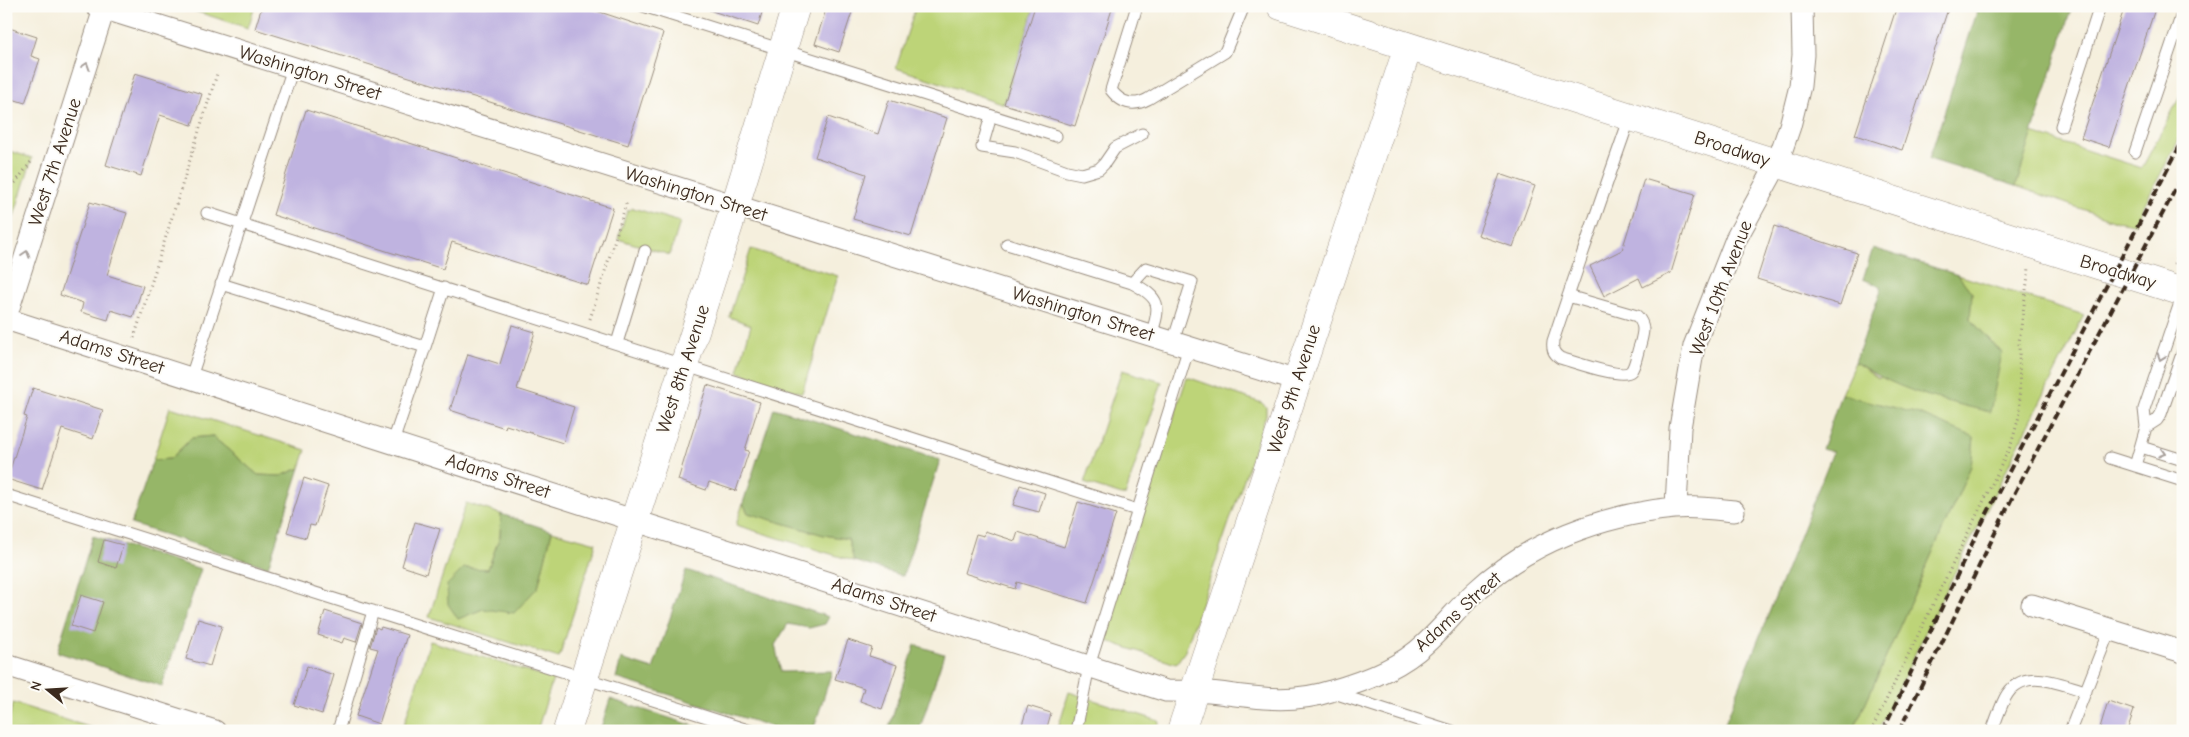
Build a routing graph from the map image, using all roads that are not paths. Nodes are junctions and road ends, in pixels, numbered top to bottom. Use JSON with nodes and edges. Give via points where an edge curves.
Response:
{"nodes":[{"id":1,"x":643,"y":6,"type":"edge"},
{"id":2,"x":796,"y":6,"type":"edge"},
{"id":3,"x":1137,"y":6,"type":"edge"},
{"id":4,"x":1244,"y":6,"type":"edge"},
{"id":5,"x":1281,"y":6,"type":"edge"},
{"id":6,"x":1802,"y":6,"type":"edge"},
{"id":7,"x":2100,"y":6,"type":"edge"},
{"id":8,"x":101,"y":7,"type":"edge"},
{"id":9,"x":2183,"y":11,"type":"edge"},
{"id":10,"x":1408,"y":47,"type":"junction"},
{"id":11,"x":783,"y":51,"type":"junction"},
{"id":12,"x":293,"y":68,"type":"junction"},
{"id":13,"x":991,"y":116,"type":"junction"},
{"id":14,"x":1630,"y":117,"type":"junction"},
{"id":15,"x":2062,"y":126,"type":"dead end"},
{"id":16,"x":1142,"y":134,"type":"dead end"},
{"id":17,"x":1056,"y":136,"type":"dead end"},
{"id":18,"x":2135,"y":152,"type":"dead end"},
{"id":19,"x":1777,"y":164,"type":"junction"},
{"id":20,"x":735,"y":206,"type":"junction"},
{"id":21,"x":207,"y":214,"type":"dead end"},
{"id":22,"x":241,"y":224,"type":"junction"},
{"id":23,"x":1007,"y":244,"type":"dead end"},
{"id":24,"x":645,"y":252,"type":"dead end"},
{"id":25,"x":1132,"y":283,"type":"junction"},
{"id":26,"x":221,"y":284,"type":"junction"},
{"id":27,"x":444,"y":288,"type":"junction"},
{"id":28,"x":2183,"y":293,"type":"edge"},
{"id":29,"x":1568,"y":296,"type":"junction"},
{"id":30,"x":6,"y":318,"type":"edge"},
{"id":31,"x":1151,"y":335,"type":"junction"},
{"id":32,"x":617,"y":343,"type":"junction"},
{"id":33,"x":1181,"y":344,"type":"junction"},
{"id":34,"x":425,"y":347,"type":"junction"},
{"id":35,"x":2183,"y":351,"type":"edge"},
{"id":36,"x":684,"y":364,"type":"junction"},
{"id":37,"x":191,"y":377,"type":"junction"},
{"id":38,"x":1297,"y":381,"type":"junction"},
{"id":39,"x":2146,"y":427,"type":"junction"},
{"id":40,"x":393,"y":442,"type":"junction"},
{"id":41,"x":2141,"y":447,"type":"junction"},
{"id":42,"x":2110,"y":458,"type":"dead end"},
{"id":43,"x":2183,"y":460,"type":"edge"},
{"id":44,"x":2135,"y":466,"type":"junction"},
{"id":45,"x":2183,"y":482,"type":"edge"},
{"id":46,"x":6,"y":495,"type":"edge"},
{"id":47,"x":1676,"y":507,"type":"junction"},
{"id":48,"x":1137,"y":510,"type":"junction"},
{"id":49,"x":1734,"y":510,"type":"dead end"},
{"id":50,"x":635,"y":520,"type":"junction"},
{"id":51,"x":2032,"y":605,"type":"dead end"},
{"id":52,"x":373,"y":611,"type":"junction"},
{"id":53,"x":2110,"y":629,"type":"junction"},
{"id":54,"x":2183,"y":652,"type":"edge"},
{"id":55,"x":6,"y":665,"type":"edge"},
{"id":56,"x":1089,"y":666,"type":"junction"},
{"id":57,"x":584,"y":678,"type":"junction"},
{"id":58,"x":1194,"y":691,"type":"junction"},
{"id":59,"x":2086,"y":691,"type":"junction"},
{"id":60,"x":1330,"y":692,"type":"junction"},
{"id":61,"x":215,"y":731,"type":"edge"},
{"id":62,"x":338,"y":731,"type":"edge"},
{"id":63,"x":567,"y":731,"type":"edge"},
{"id":64,"x":751,"y":731,"type":"edge"},
{"id":65,"x":1076,"y":731,"type":"edge"},
{"id":66,"x":1180,"y":731,"type":"edge"},
{"id":67,"x":1452,"y":731,"type":"edge"},
{"id":68,"x":1992,"y":731,"type":"edge"},
{"id":69,"x":2070,"y":731,"type":"edge"}],
"edges":[{"from":1,"to":11,"type":"lane"},
{"from":2,"to":11,"type":"street","name":"West 8th Avenue"},
{"from":3,"to":4,"type":"lane","via":[[1111,90],[1121,101],[1136,104],[1225,52]]},
{"from":5,"to":10,"type":"street","name":"Broadway"},
{"from":6,"to":19,"type":"street","name":"West 10th Avenue","via":[[1804,45],[1800,86]]},
{"from":7,"to":15,"type":"lane"},
{"from":8,"to":12,"type":"street","name":"Washington Street"},
{"from":30,"to":8,"type":"street","name":"West 7th Avenue","one_way":true},
{"from":9,"to":18,"type":"lane"},
{"from":10,"to":14,"type":"street","name":"Broadway"},
{"from":10,"to":38,"type":"street","name":"West 9th Avenue"},
{"from":11,"to":13,"type":"lane"},
{"from":11,"to":20,"type":"street","name":"West 8th Avenue"},
{"from":12,"to":20,"type":"street","name":"Washington Street"},
{"from":12,"to":22,"type":"lane"},
{"from":13,"to":16,"type":"lane","via":[[982,147],[1015,152],[1075,173],[1099,169],[1115,148]]},
{"from":13,"to":17,"type":"lane"},
{"from":14,"to":19,"type":"street","name":"Broadway"},
{"from":14,"to":29,"type":"lane"},
{"from":19,"to":28,"type":"street","name":"Broadway"},
{"from":19,"to":47,"type":"street","name":"West 10th Avenue","via":[[1736,239],[1694,346],[1680,428]]},
{"from":20,"to":31,"type":"street","name":"Washington Street"},
{"from":20,"to":36,"type":"street","name":"West 8th Avenue"},
{"from":21,"to":22,"type":"lane"},
{"from":22,"to":26,"type":"lane"},
{"from":22,"to":27,"type":"lane"},
{"from":23,"to":25,"type":"lane"},
{"from":24,"to":32,"type":"lane"},
{"from":25,"to":31,"type":"lane","via":[[1145,290],[1158,305]]},
{"from":25,"to":33,"type":"lane","via":[[1146,268],[1192,282]]},
{"from":26,"to":34,"type":"lane"},
{"from":26,"to":37,"type":"lane"},
{"from":27,"to":32,"type":"lane"},
{"from":27,"to":34,"type":"lane"},
{"from":28,"to":39,"type":"lane","one_way":true,"via":[[2144,409]]},
{"from":29,"to":29,"type":"lane","via":[[1637,316],[1643,322],[1644,332],[1632,370],[1626,374],[1615,373],[1555,354],[1553,341]]},
{"from":30,"to":37,"type":"street","name":"Adams Street"},
{"from":31,"to":33,"type":"street","name":"Washington Street"},
{"from":32,"to":36,"type":"lane"},
{"from":33,"to":38,"type":"street","name":"Washington Street"},
{"from":33,"to":48,"type":"lane"},
{"from":34,"to":40,"type":"lane"},
{"from":35,"to":39,"type":"lane","via":[[2161,414]]},
{"from":36,"to":48,"type":"lane"},
{"from":36,"to":50,"type":"street","name":"West 8th Avenue"},
{"from":37,"to":40,"type":"street","name":"Adams Street"},
{"from":38,"to":58,"type":"street","name":"West 9th Avenue"},
{"from":39,"to":41,"type":"lane"},
{"from":40,"to":50,"type":"street","name":"Adams Street"},
{"from":41,"to":43,"type":"lane","one_way":true},
{"from":41,"to":44,"type":"lane"},
{"from":42,"to":44,"type":"lane"},
{"from":44,"to":45,"type":"lane"},
{"from":46,"to":52,"type":"lane"},
{"from":47,"to":49,"type":"street","name":"Adams Street"},
{"from":47,"to":60,"type":"street","name":"Adams Street","via":[[1600,522],[1534,551],[1495,575],[1424,645],[1395,664]]},
{"from":48,"to":56,"type":"lane"},
{"from":50,"to":56,"type":"street","name":"Adams Street"},
{"from":50,"to":57,"type":"street","name":"West 8th Avenue"},
{"from":51,"to":53,"type":"street"},
{"from":52,"to":57,"type":"lane"},
{"from":52,"to":62,"type":"lane"},
{"from":53,"to":54,"type":"street"},
{"from":53,"to":59,"type":"lane"},
{"from":55,"to":61,"type":"street"},
{"from":56,"to":58,"type":"street","name":"Adams Street","via":[[1166,691]]},
{"from":56,"to":65,"type":"lane"},
{"from":57,"to":63,"type":"street","name":"West 8th Avenue"},
{"from":57,"to":64,"type":"lane"},
{"from":58,"to":60,"type":"street","name":"Adams Street","via":[[1288,700]]},
{"from":58,"to":66,"type":"street","name":"West 9th Avenue"},
{"from":59,"to":68,"type":"lane","via":[[2039,678],[2022,680],[2006,696]]},
{"from":59,"to":69,"type":"lane"},
{"from":60,"to":67,"type":"lane"}]}
